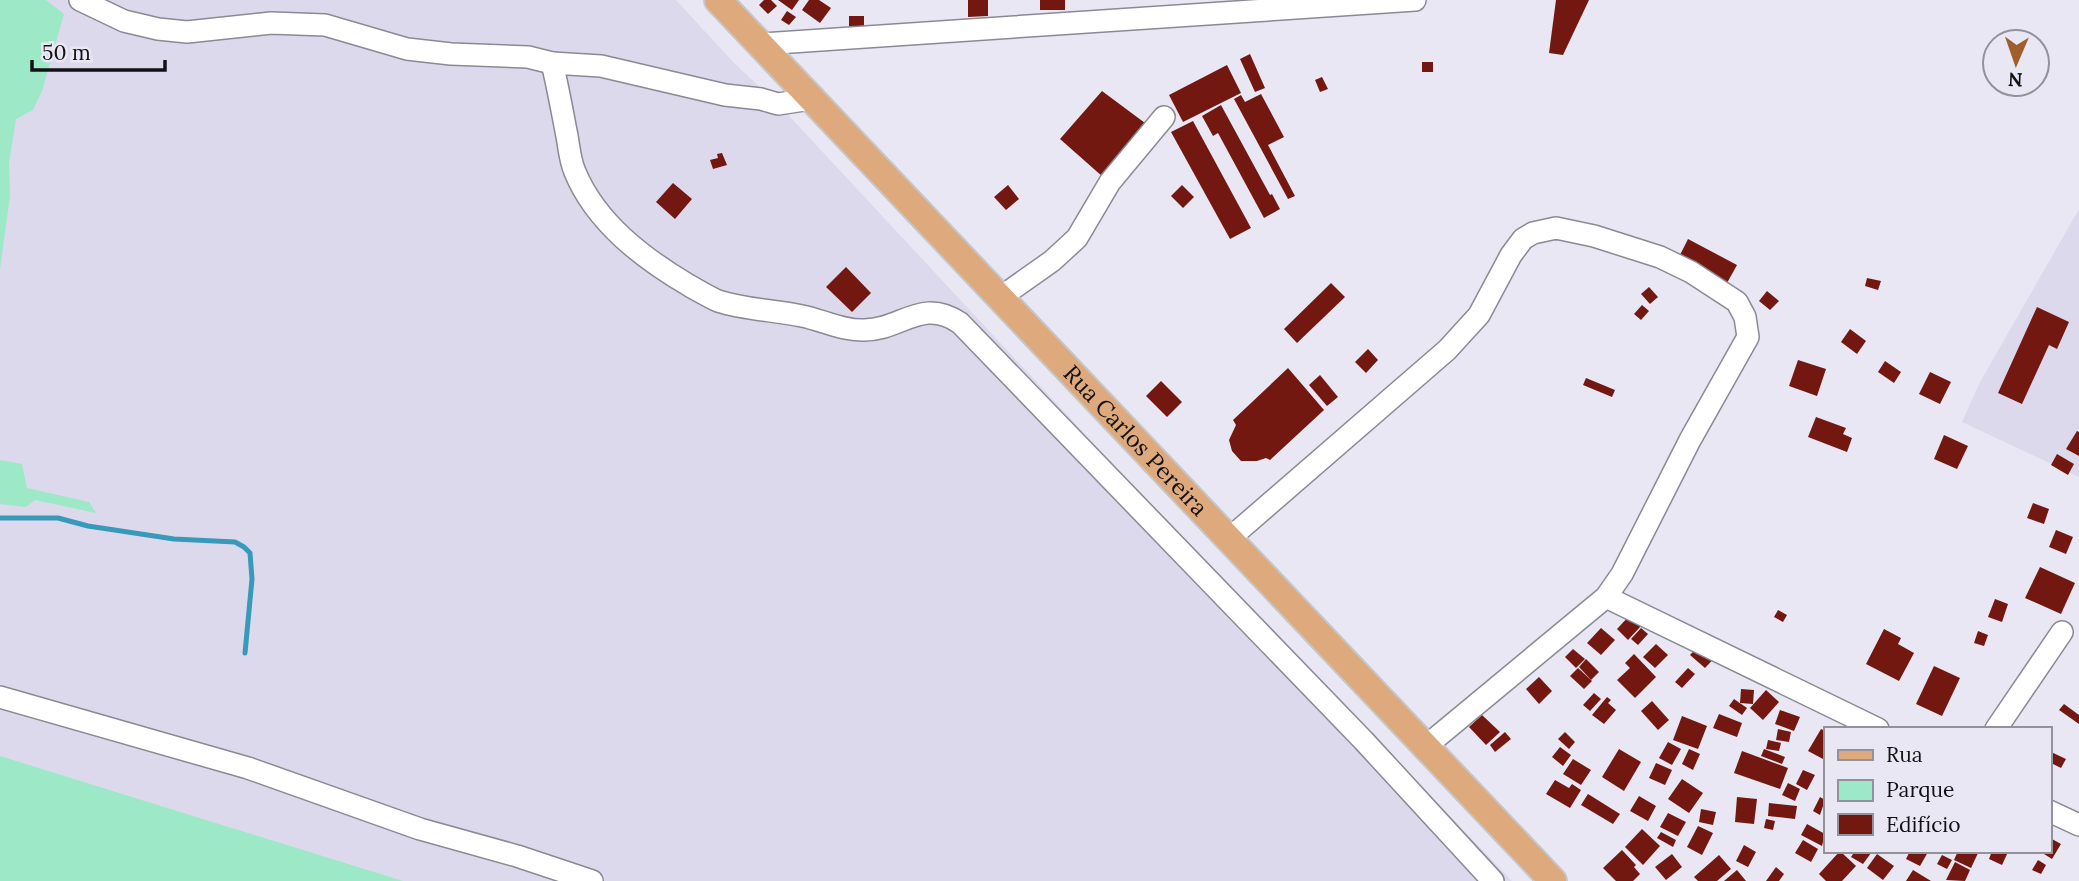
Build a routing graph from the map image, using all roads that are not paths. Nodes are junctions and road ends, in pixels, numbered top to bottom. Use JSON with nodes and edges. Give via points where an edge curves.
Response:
{"nodes":[{"id":1,"x":80,"y":0,"type":"edge"},
{"id":2,"x":718,"y":0,"type":"edge"},
{"id":3,"x":1415,"y":0,"type":"edge"},
{"id":4,"x":761,"y":44,"type":"junction"},
{"id":5,"x":552,"y":62,"type":"junction"},
{"id":6,"x":811,"y":99,"type":"junction"},
{"id":7,"x":1164,"y":117,"type":"dead end"},
{"id":8,"x":1001,"y":297,"type":"junction"},
{"id":9,"x":1230,"y":538,"type":"junction"},
{"id":10,"x":1605,"y":597,"type":"junction"},
{"id":11,"x":2062,"y":632,"type":"dead end"},
{"id":12,"x":0,"y":697,"type":"edge"},
{"id":13,"x":1874,"y":727,"type":"edge"},
{"id":14,"x":1997,"y":727,"type":"edge"},
{"id":15,"x":1425,"y":747,"type":"junction"},
{"id":16,"x":2051,"y":812,"type":"edge"},
{"id":17,"x":2079,"y":825,"type":"edge"},
{"id":18,"x":593,"y":881,"type":"edge"},
{"id":19,"x":1493,"y":881,"type":"edge"},
{"id":20,"x":1553,"y":881,"type":"edge"}],
"edges":[{"from":1,"to":5,"type":"street","via":[[124,21],[158,29],[187,32],[282,23],[325,25],[407,48]]},
{"from":2,"to":4,"type":"main road","name":"Rua Carlos Pereira"},
{"from":3,"to":4,"type":"street"},
{"from":4,"to":6,"type":"main road","name":"Rua Carlos Pereira"},
{"from":5,"to":6,"type":"street","via":[[601,66],[778,104]]},
{"from":5,"to":19,"type":"street","via":[[573,170],[587,198],[640,252],[716,300],[747,308],[864,330],[934,312],[960,323]]},
{"from":6,"to":8,"type":"main road","name":"Rua Carlos Pereira"},
{"from":7,"to":8,"type":"street","via":[[1110,183],[1077,238]]},
{"from":8,"to":9,"type":"main road","name":"Rua Carlos Pereira"},
{"from":9,"to":10,"type":"street","via":[[1469,328],[1523,239],[1556,228],[1660,257],[1691,272],[1737,302],[1748,337],[1622,574]]},
{"from":9,"to":15,"type":"main road","name":"Rua Carlos Pereira"},
{"from":10,"to":13,"type":"street"},
{"from":10,"to":15,"type":"street"},
{"from":11,"to":14,"type":"street"},
{"from":12,"to":18,"type":"street","via":[[248,768],[420,829]]},
{"from":15,"to":20,"type":"main road","name":"Rua Carlos Pereira"},
{"from":16,"to":17,"type":"street"}]}
